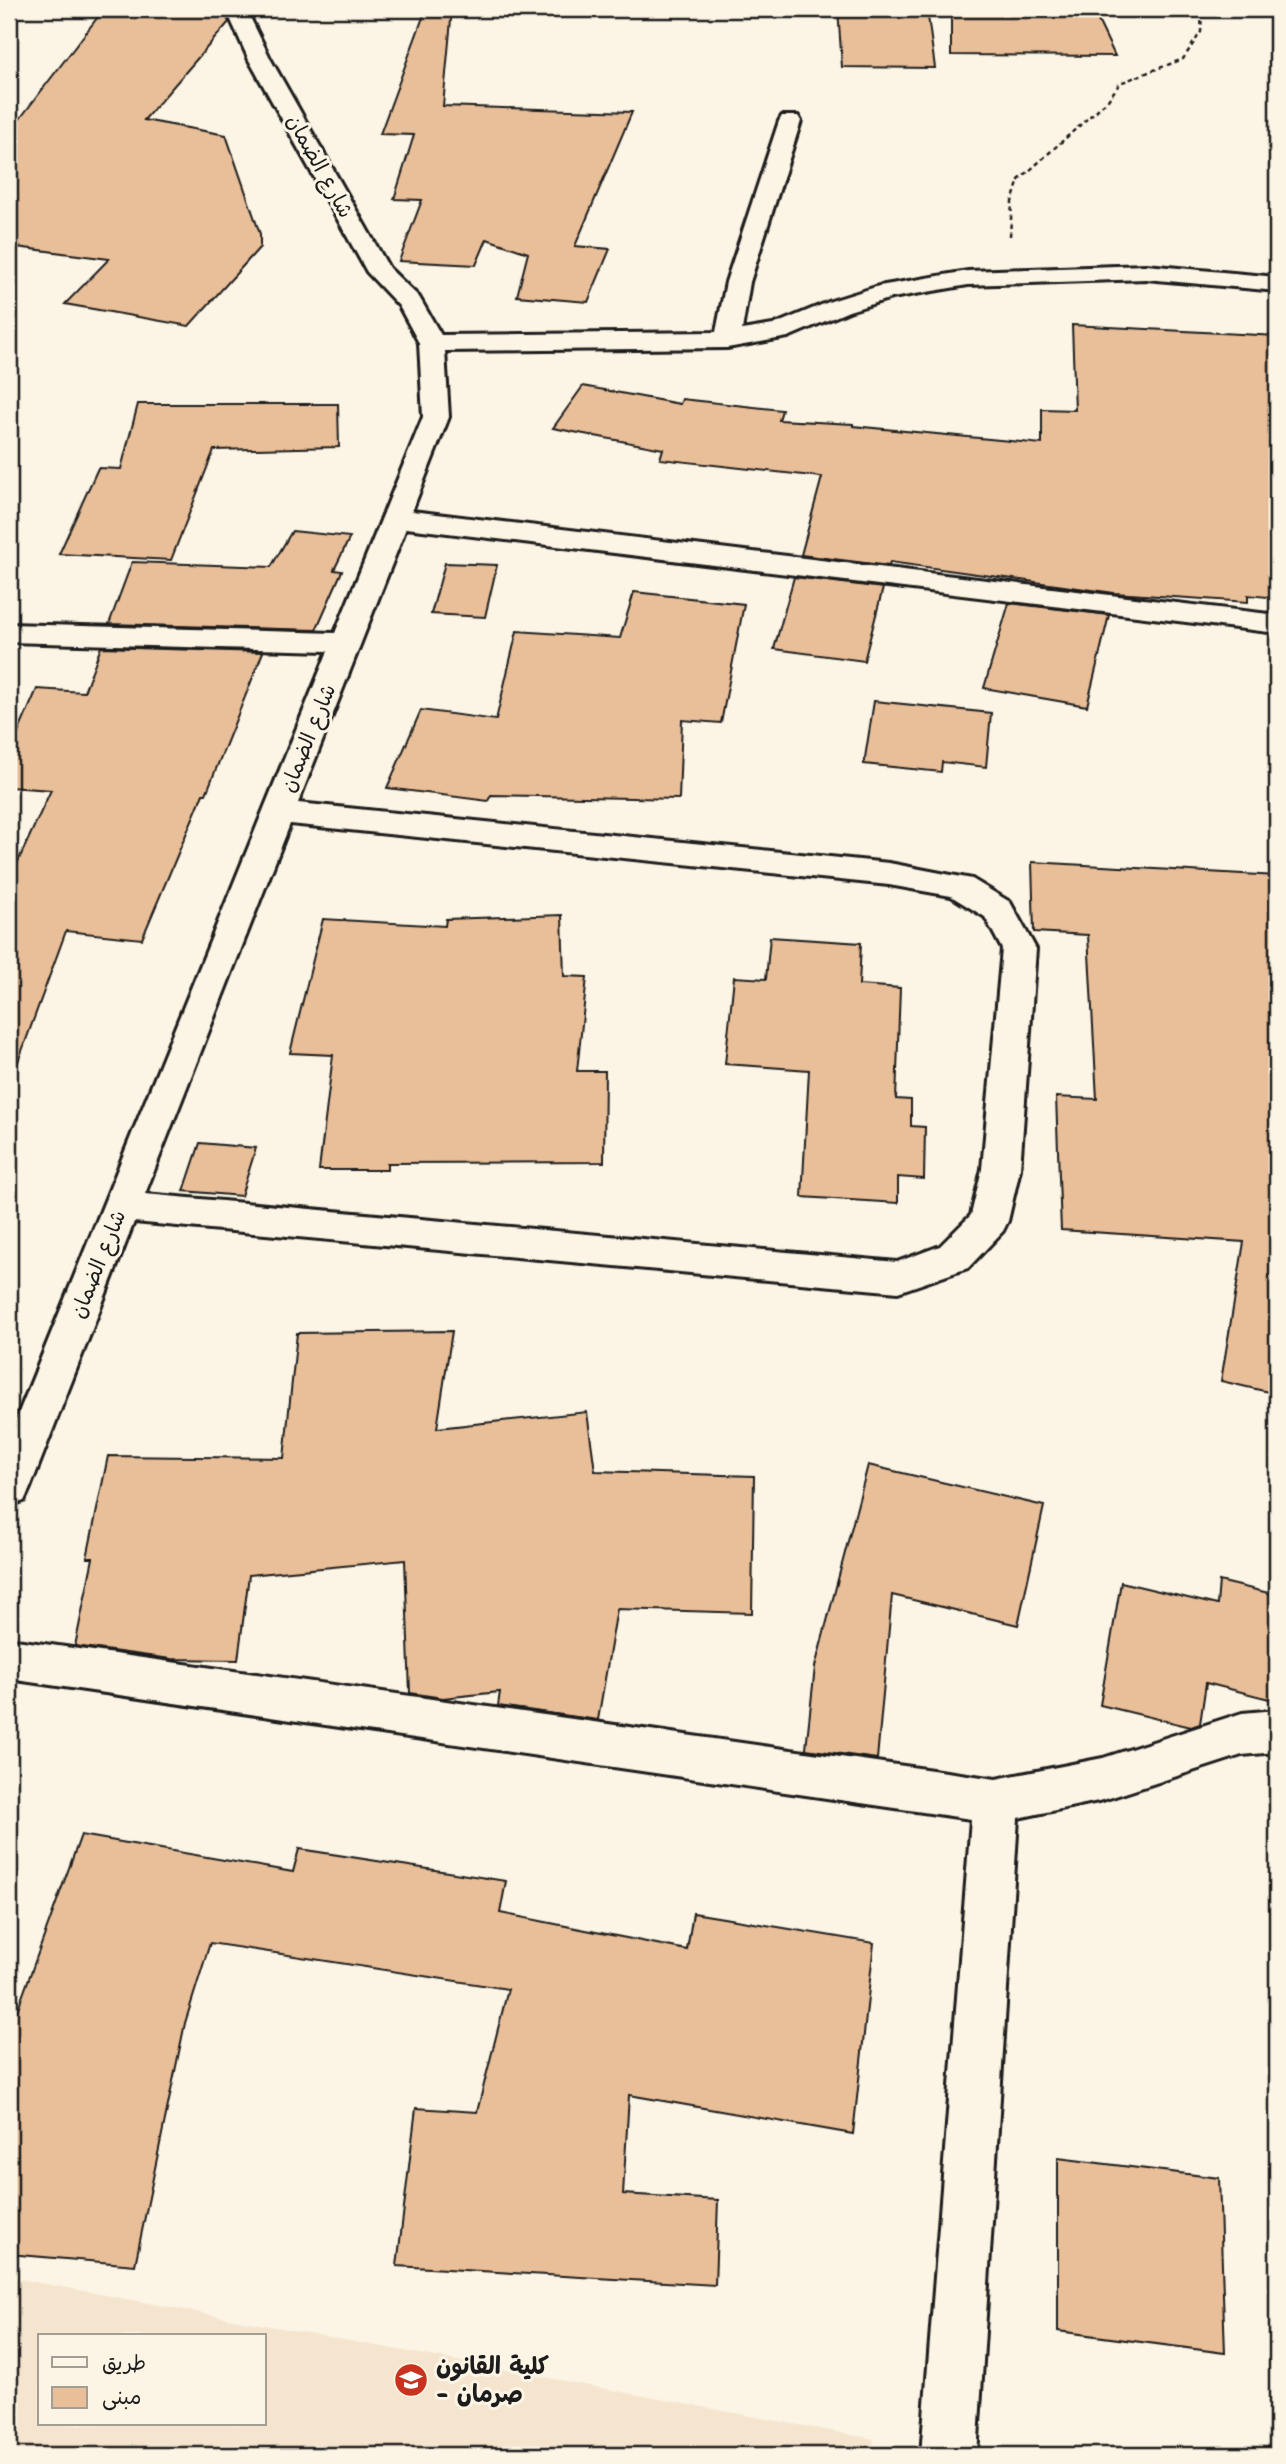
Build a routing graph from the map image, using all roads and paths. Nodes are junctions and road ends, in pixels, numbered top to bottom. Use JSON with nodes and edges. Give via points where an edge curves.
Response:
{"nodes":[{"id":1,"x":236,"y":9,"type":"edge"},
{"id":2,"x":1202,"y":9,"type":"edge"},
{"id":3,"x":790,"y":121,"type":"dead end"},
{"id":4,"x":1020,"y":276,"type":"junction"},
{"id":5,"x":1277,"y":284,"type":"edge"},
{"id":6,"x":727,"y":340,"type":"junction"},
{"id":7,"x":432,"y":343,"type":"junction"},
{"id":8,"x":396,"y":518,"type":"junction"},
{"id":9,"x":1277,"y":624,"type":"edge"},
{"id":10,"x":9,"y":633,"type":"edge"},
{"id":11,"x":346,"y":642,"type":"junction"},
{"id":12,"x":279,"y":812,"type":"junction"},
{"id":13,"x":121,"y":1206,"type":"junction"},
{"id":14,"x":9,"y":1488,"type":"edge"},
{"id":15,"x":9,"y":1659,"type":"edge"},
{"id":16,"x":1277,"y":1731,"type":"edge"},
{"id":17,"x":996,"y":1801,"type":"junction"},
{"id":18,"x":949,"y":2455,"type":"edge"}],
"edges":[{"from":1,"to":7,"type":"street","name":"شارع الضمان","via":[[379,272],[410,302]]},
{"from":2,"to":4,"type":"path","via":[[1201,32],[1183,59],[1120,83],[1108,100],[1019,180],[1012,202],[1009,250]]},
{"from":3,"to":6,"type":"street","via":[[738,282]]},
{"from":4,"to":5,"type":"street","via":[[1146,272]]},
{"from":4,"to":6,"type":"street","via":[[968,278],[888,291],[779,332]]},
{"from":6,"to":7,"type":"street"},
{"from":7,"to":8,"type":"street","name":"شارع الضمان","via":[[436,417]]},
{"from":8,"to":9,"type":"street"},
{"from":8,"to":11,"type":"street","name":"شارع الضمان"},
{"from":10,"to":11,"type":"street"},
{"from":11,"to":12,"type":"street","name":"شارع الضمان"},
{"from":12,"to":13,"type":"street","name":"شارع الضمان"},
{"from":12,"to":13,"type":"street","via":[[889,874],[960,887],[998,910],[1018,949],[1001,1169],[989,1221],[954,1257],[898,1277]]},
{"from":13,"to":14,"type":"street","name":"شارع الضمان"},
{"from":15,"to":17,"type":"street"},
{"from":16,"to":17,"type":"street","via":[[1242,1734],[1103,1779]]},
{"from":17,"to":18,"type":"street"}]}
